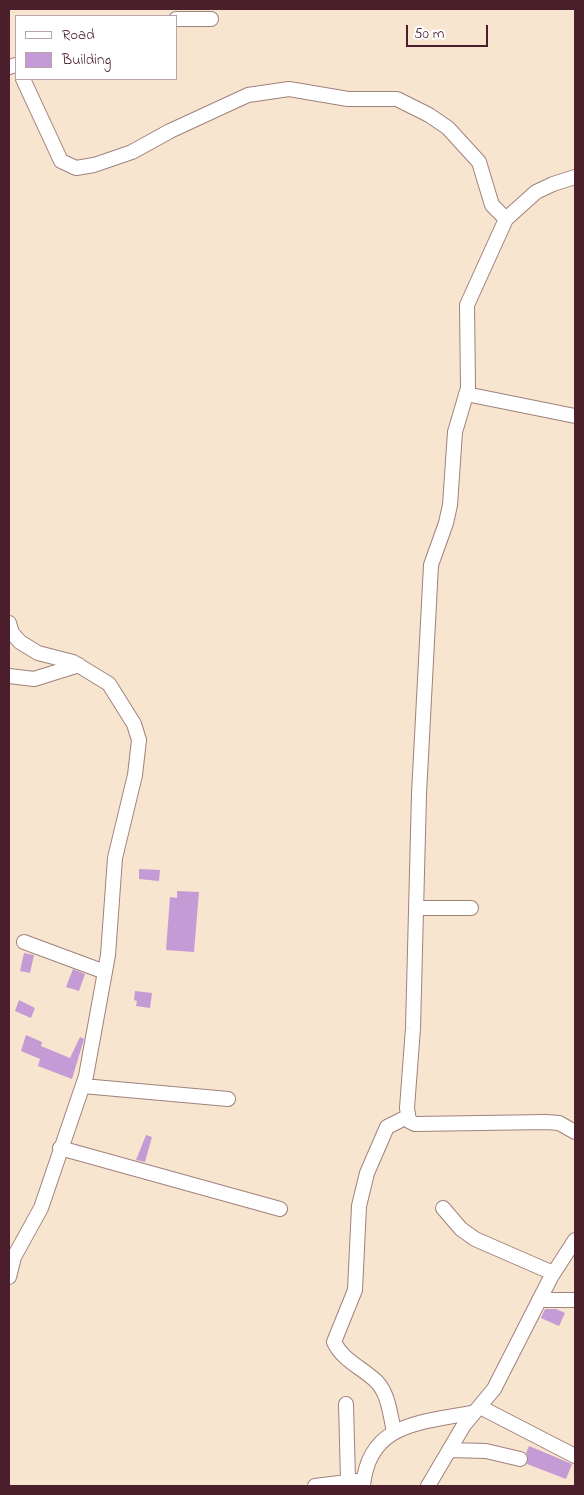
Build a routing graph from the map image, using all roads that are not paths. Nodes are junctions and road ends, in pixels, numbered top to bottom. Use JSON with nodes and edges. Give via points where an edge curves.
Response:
{"nodes":[{"id":1,"x":178,"y":19,"type":"edge"},
{"id":2,"x":211,"y":19,"type":"dead end"},
{"id":3,"x":23,"y":80,"type":"edge"},
{"id":4,"x":575,"y":177,"type":"edge"},
{"id":5,"x":506,"y":219,"type":"junction"},
{"id":6,"x":466,"y":394,"type":"junction"},
{"id":7,"x":575,"y":416,"type":"edge"},
{"id":8,"x":9,"y":623,"type":"edge"},
{"id":9,"x":79,"y":666,"type":"junction"},
{"id":10,"x":9,"y":676,"type":"edge"},
{"id":11,"x":416,"y":908,"type":"junction"},
{"id":12,"x":471,"y":908,"type":"dead end"},
{"id":13,"x":24,"y":942,"type":"dead end"},
{"id":14,"x":105,"y":972,"type":"junction"},
{"id":15,"x":83,"y":1086,"type":"junction"},
{"id":16,"x":228,"y":1099,"type":"dead end"},
{"id":17,"x":407,"y":1117,"type":"junction"},
{"id":18,"x":575,"y":1132,"type":"edge"},
{"id":19,"x":60,"y":1148,"type":"junction"},
{"id":20,"x":443,"y":1208,"type":"dead end"},
{"id":21,"x":280,"y":1209,"type":"dead end"},
{"id":22,"x":15,"y":1240,"type":"edge"},
{"id":23,"x":575,"y":1240,"type":"edge"},
{"id":24,"x":553,"y":1273,"type":"junction"},
{"id":25,"x":9,"y":1277,"type":"edge"},
{"id":26,"x":539,"y":1300,"type":"junction"},
{"id":27,"x":575,"y":1300,"type":"edge"},
{"id":28,"x":346,"y":1404,"type":"dead end"},
{"id":29,"x":477,"y":1410,"type":"junction"},
{"id":30,"x":394,"y":1431,"type":"junction"},
{"id":31,"x":449,"y":1450,"type":"junction"},
{"id":32,"x":575,"y":1456,"type":"edge"},
{"id":33,"x":520,"y":1460,"type":"dead end"},
{"id":34,"x":348,"y":1480,"type":"junction"},
{"id":35,"x":363,"y":1485,"type":"edge"},
{"id":36,"x":314,"y":1486,"type":"edge"},
{"id":37,"x":428,"y":1486,"type":"edge"}],
"edges":[{"from":1,"to":2,"type":"street"},
{"from":3,"to":5,"type":"street","via":[[61,161],[76,168],[94,166],[132,152],[248,95],[289,89],[348,99],[397,99],[448,128],[479,162],[492,205]]},
{"from":4,"to":5,"type":"street","via":[[536,192]]},
{"from":5,"to":6,"type":"street","via":[[467,305]]},
{"from":6,"to":7,"type":"street"},
{"from":6,"to":11,"type":"street","via":[[455,432],[450,505],[431,565]]},
{"from":8,"to":9,"type":"street","via":[[20,642],[38,653],[59,657]]},
{"from":9,"to":10,"type":"street","via":[[34,679]]},
{"from":9,"to":14,"type":"street","via":[[109,684],[134,724],[139,740],[135,775],[115,858]]},
{"from":11,"to":12,"type":"street"},
{"from":11,"to":17,"type":"street"},
{"from":13,"to":14,"type":"street"},
{"from":14,"to":15,"type":"street"},
{"from":15,"to":16,"type":"street"},
{"from":15,"to":19,"type":"street"},
{"from":17,"to":18,"type":"street","via":[[415,1124],[546,1122]]},
{"from":17,"to":30,"type":"street","via":[[387,1127],[367,1174],[359,1206],[355,1290],[334,1342],[342,1354],[383,1390]]},
{"from":19,"to":21,"type":"street"},
{"from":19,"to":22,"type":"street","via":[[41,1208]]},
{"from":20,"to":24,"type":"street","via":[[461,1229],[475,1239]]},
{"from":22,"to":25,"type":"street"},
{"from":23,"to":24,"type":"street"},
{"from":24,"to":26,"type":"street"},
{"from":26,"to":27,"type":"street"},
{"from":26,"to":29,"type":"street","via":[[494,1389]]},
{"from":28,"to":34,"type":"street"},
{"from":29,"to":30,"type":"street"},
{"from":29,"to":31,"type":"street"},
{"from":29,"to":32,"type":"street"},
{"from":30,"to":35,"type":"street","via":[[373,1451]]},
{"from":31,"to":33,"type":"street","via":[[486,1450]]},
{"from":31,"to":37,"type":"street"},
{"from":34,"to":35,"type":"street"},
{"from":34,"to":36,"type":"street"}]}
